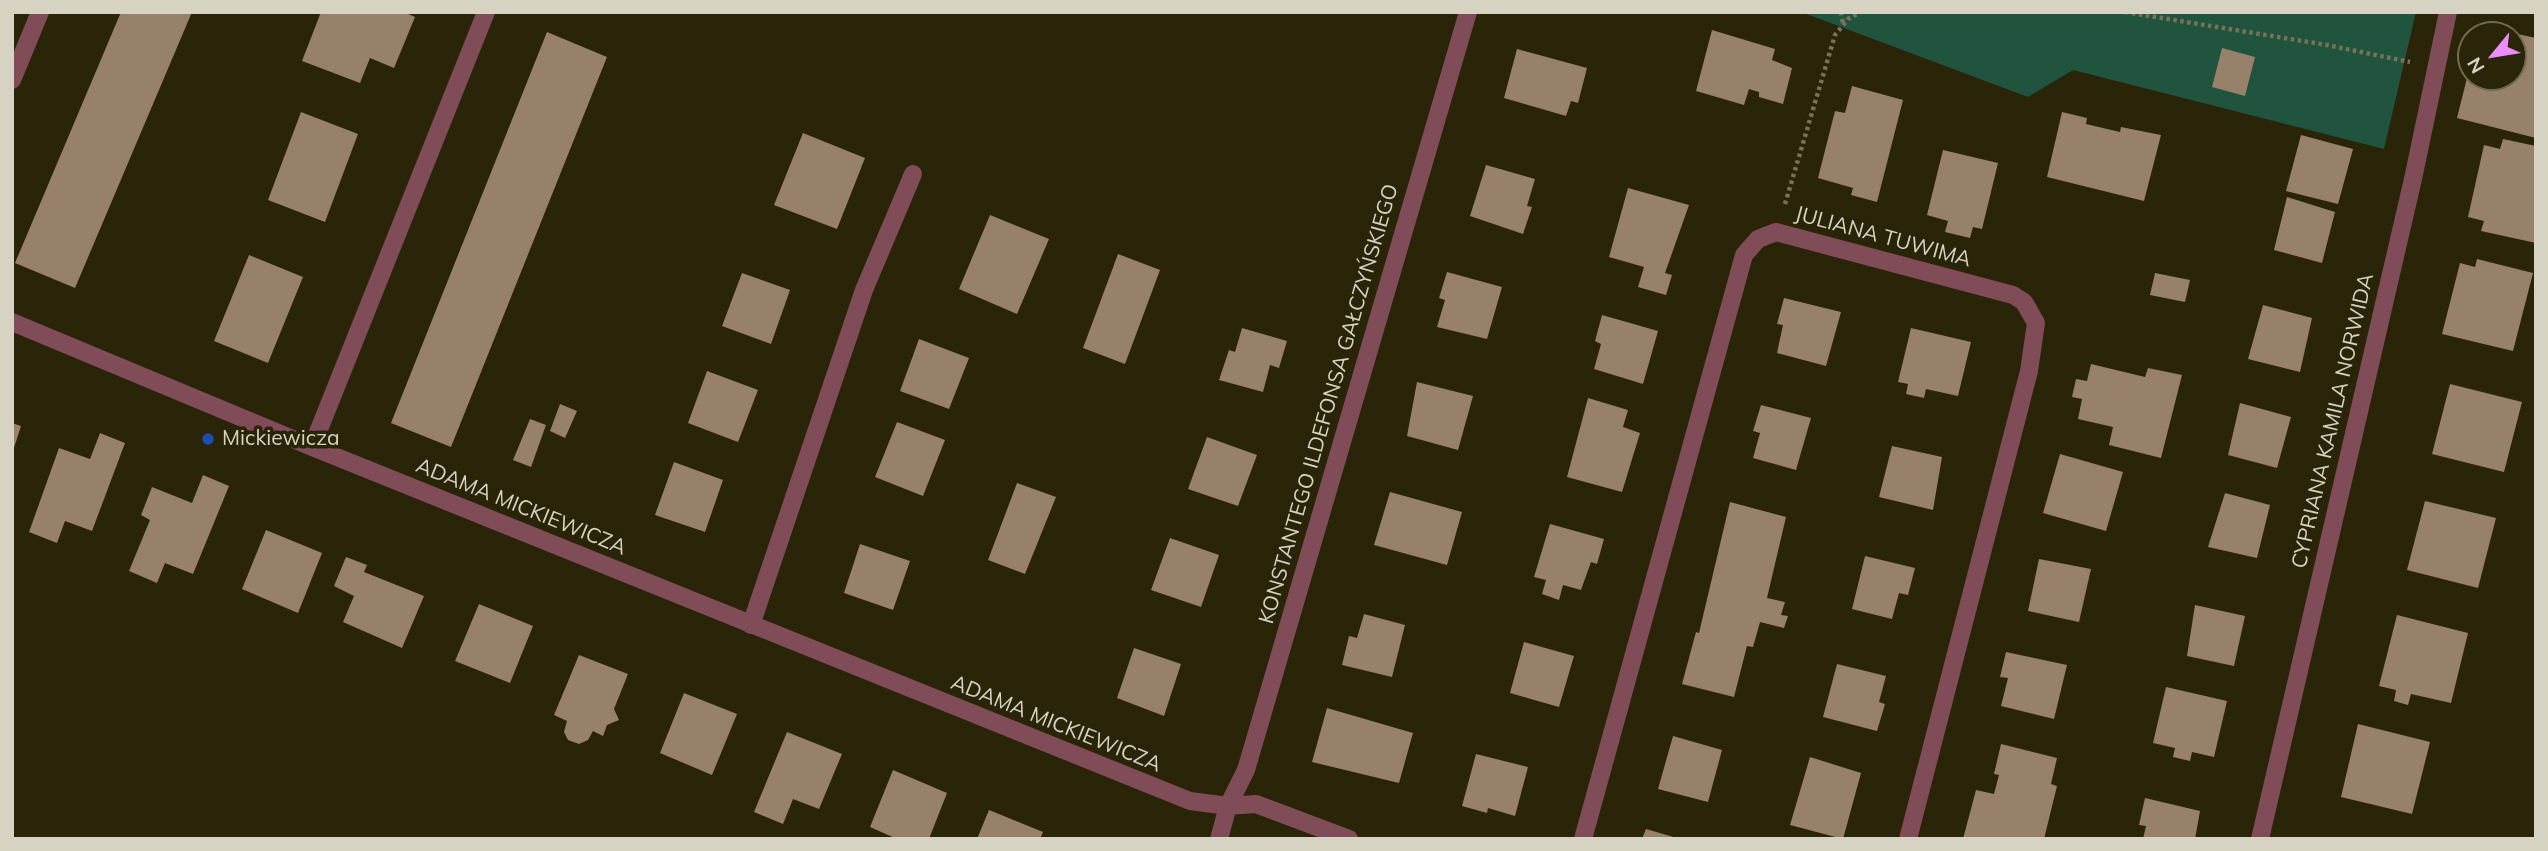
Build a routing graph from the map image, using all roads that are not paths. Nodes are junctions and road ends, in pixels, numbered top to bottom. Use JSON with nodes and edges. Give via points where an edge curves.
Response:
{"nodes":[{"id":1,"x":40,"y":12,"type":"edge"},
{"id":2,"x":486,"y":12,"type":"edge"},
{"id":3,"x":1468,"y":12,"type":"edge"},
{"id":4,"x":2448,"y":12,"type":"edge"},
{"id":5,"x":12,"y":80,"type":"edge"},
{"id":6,"x":913,"y":174,"type":"dead end"},
{"id":7,"x":12,"y":322,"type":"edge"},
{"id":8,"x":312,"y":447,"type":"junction"},
{"id":9,"x":751,"y":625,"type":"junction"},
{"id":10,"x":1228,"y":806,"type":"junction"},
{"id":11,"x":1219,"y":839,"type":"edge"},
{"id":12,"x":1349,"y":839,"type":"edge"},
{"id":13,"x":1584,"y":839,"type":"edge"},
{"id":14,"x":1908,"y":839,"type":"edge"},
{"id":15,"x":2260,"y":839,"type":"edge"}],
"edges":[{"from":1,"to":5,"type":"street"},
{"from":2,"to":8,"type":"street"},
{"from":3,"to":10,"type":"street","name":"KONSTANTEGO ILDEFONSA GAŁCZYŃSKIEGO","via":[[1246,770]]},
{"from":4,"to":15,"type":"street","name":"CYPRIANA KAMILA NORWIDA"},
{"from":6,"to":9,"type":"street","via":[[864,290]]},
{"from":7,"to":8,"type":"street","name":"ADAMA MICKIEWICZA"},
{"from":8,"to":9,"type":"street","name":"ADAMA MICKIEWICZA"},
{"from":9,"to":10,"type":"street","name":"ADAMA MICKIEWICZA","via":[[1190,801]]},
{"from":10,"to":11,"type":"street","name":"KONSTANTEGO ILDEFONSA GAŁCZYŃSKIEGO"},
{"from":10,"to":12,"type":"street","name":"ADAMA MICKIEWICZA","via":[[1256,804]]},
{"from":13,"to":14,"type":"street","name":"JULIANA TUWIMA","via":[[1744,256],[1758,239],[1776,232],[2013,296],[2024,302],[2036,323],[2029,371]]}]}
